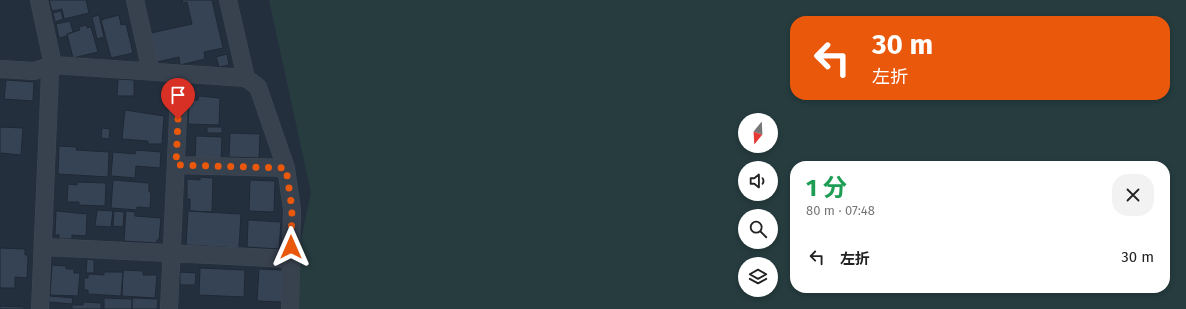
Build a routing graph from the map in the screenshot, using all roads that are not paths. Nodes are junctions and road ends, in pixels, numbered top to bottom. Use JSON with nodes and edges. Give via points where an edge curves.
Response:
{"nodes":[{"id":1,"x":39,"y":0,"type":"edge"},
{"id":2,"x":135,"y":0,"type":"edge"},
{"id":3,"x":228,"y":0,"type":"edge"},
{"id":4,"x":53,"y":65,"type":"junction"},
{"id":5,"x":0,"y":69,"type":"edge"},
{"id":6,"x":151,"y":71,"type":"junction"},
{"id":7,"x":180,"y":74,"type":"junction"},
{"id":8,"x":246,"y":78,"type":"junction"},
{"id":9,"x":176,"y":165,"type":"junction"},
{"id":10,"x":286,"y":168,"type":"junction"},
{"id":11,"x":44,"y":247,"type":"junction"},
{"id":12,"x":171,"y":253,"type":"junction"},
{"id":13,"x":291,"y":259,"type":"junction"},
{"id":14,"x":40,"y":309,"type":"edge"},
{"id":15,"x":169,"y":309,"type":"edge"},
{"id":16,"x":290,"y":309,"type":"edge"}],
"edges":[{"from":1,"to":4,"type":"street"},
{"from":2,"to":6,"type":"street"},
{"from":3,"to":8,"type":"street"},
{"from":4,"to":5,"type":"street","via":[[34,71]]},
{"from":4,"to":6,"type":"street"},
{"from":4,"to":11,"type":"street","via":[[50,74]]},
{"from":6,"to":7,"type":"street"},
{"from":7,"to":8,"type":"street"},
{"from":7,"to":9,"type":"street"},
{"from":8,"to":10,"type":"street","via":[[258,87]]},
{"from":9,"to":10,"type":"street"},
{"from":9,"to":12,"type":"street"},
{"from":10,"to":13,"type":"street","via":[[292,209]]},
{"from":11,"to":12,"type":"street"},
{"from":11,"to":14,"type":"street"},
{"from":12,"to":13,"type":"street"},
{"from":12,"to":15,"type":"street"},
{"from":13,"to":16,"type":"street"}]}
